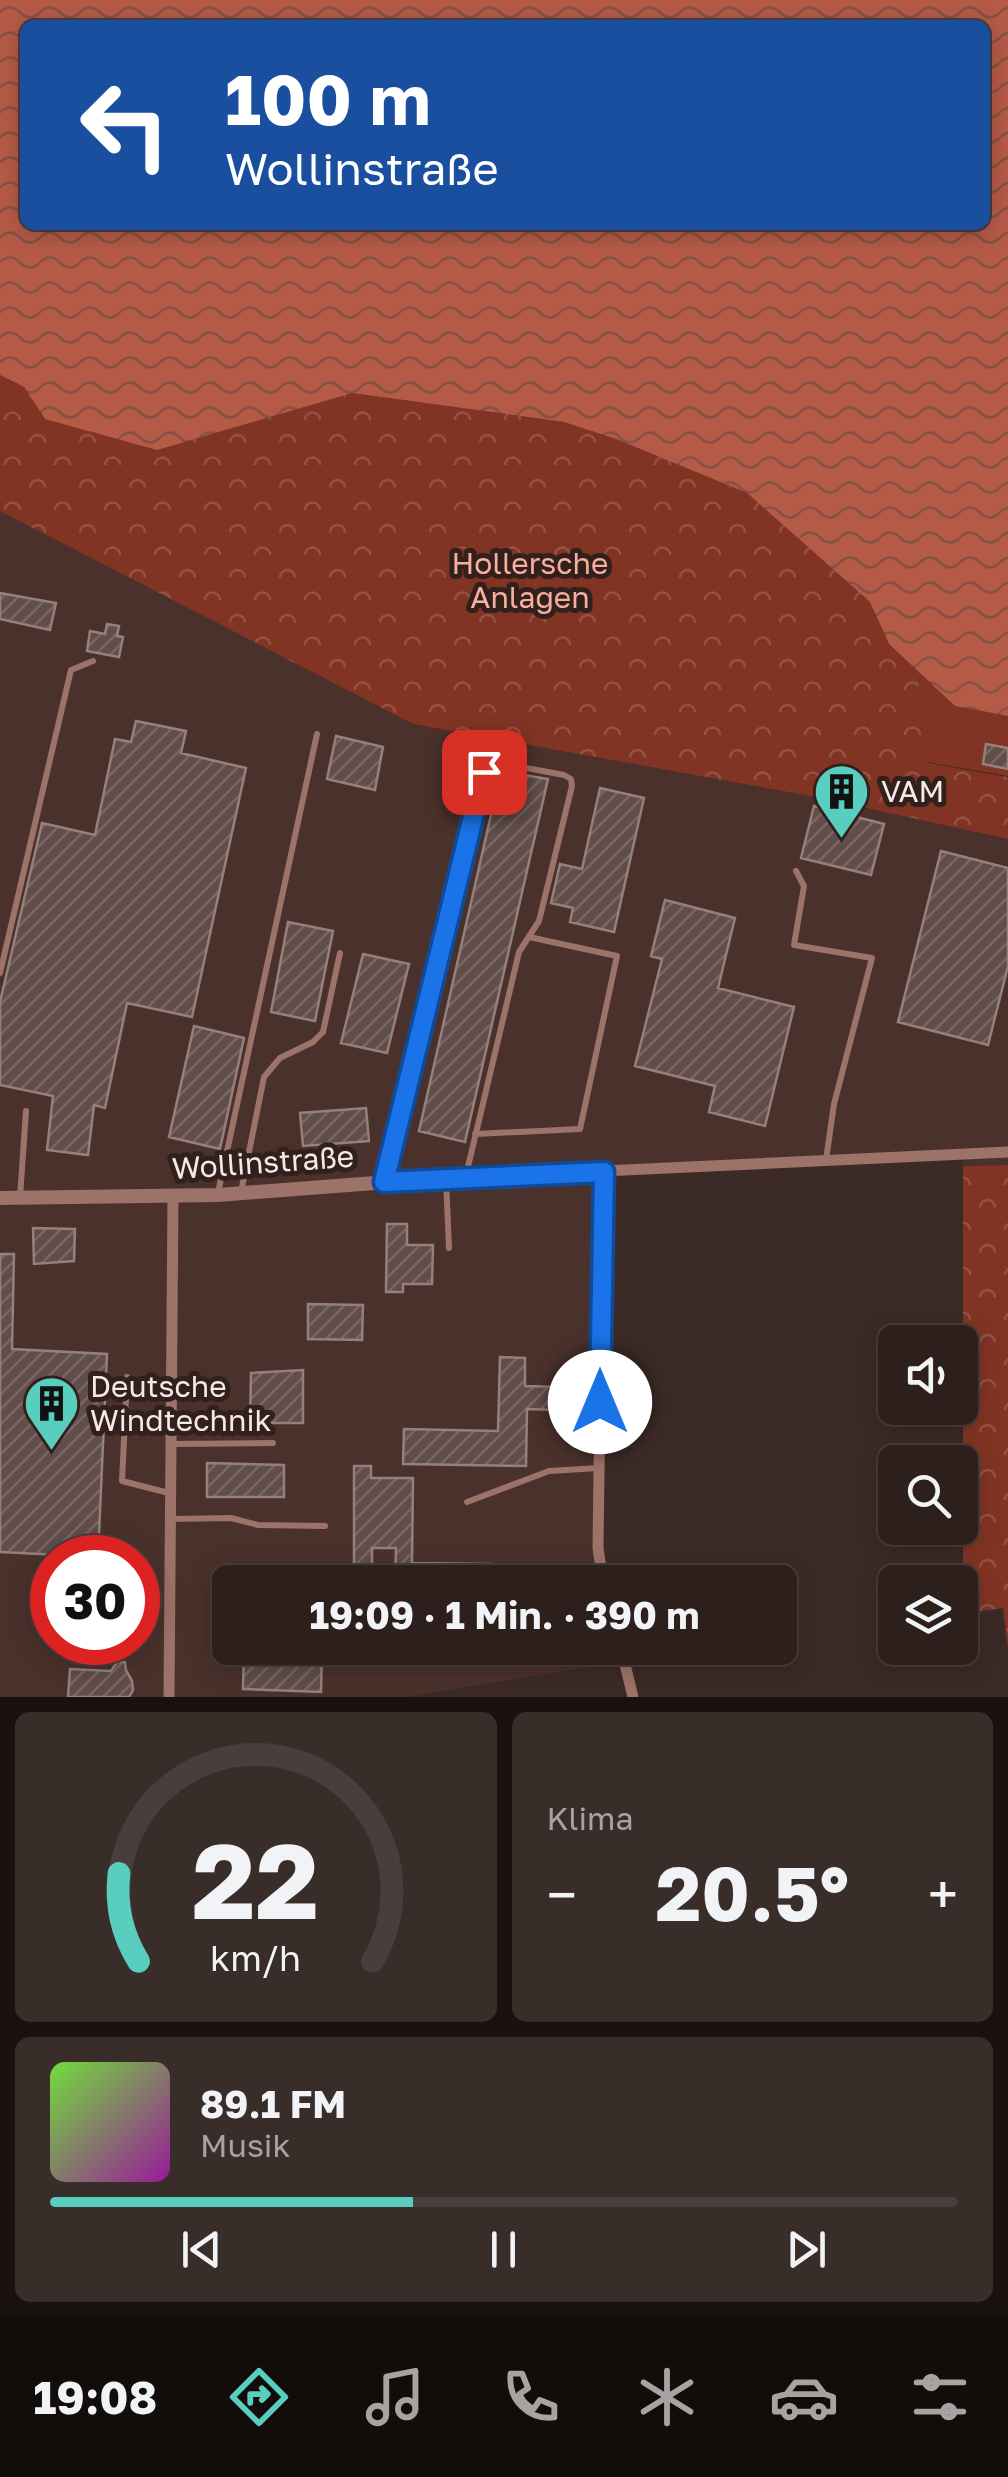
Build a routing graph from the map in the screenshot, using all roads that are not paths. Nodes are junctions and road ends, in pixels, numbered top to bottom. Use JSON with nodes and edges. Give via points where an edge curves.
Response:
{"nodes":[{"id":1,"x":93,"y":661,"type":"dead end"},
{"id":2,"x":317,"y":734,"type":"dead end"},
{"id":3,"x":796,"y":871,"type":"dead end"},
{"id":4,"x":528,"y":937,"type":"junction"},
{"id":5,"x":340,"y":954,"type":"dead end"},
{"id":6,"x":0,"y":973,"type":"edge"},
{"id":7,"x":26,"y":1112,"type":"dead end"},
{"id":8,"x":475,"y":1134,"type":"junction"},
{"id":9,"x":1008,"y":1152,"type":"edge"},
{"id":10,"x":826,"y":1161,"type":"junction"},
{"id":11,"x":604,"y":1172,"type":"junction"},
{"id":12,"x":466,"y":1176,"type":"junction"},
{"id":13,"x":446,"y":1178,"type":"junction"},
{"id":14,"x":384,"y":1182,"type":"junction"},
{"id":15,"x":241,"y":1193,"type":"junction"},
{"id":16,"x":218,"y":1194,"type":"junction"},
{"id":17,"x":173,"y":1196,"type":"junction"},
{"id":18,"x":0,"y":1198,"type":"edge"},
{"id":19,"x":20,"y":1198,"type":"junction"},
{"id":20,"x":449,"y":1248,"type":"dead end"},
{"id":21,"x":127,"y":1377,"type":"dead end"},
{"id":22,"x":273,"y":1442,"type":"dead end"},
{"id":23,"x":171,"y":1444,"type":"junction"},
{"id":24,"x":600,"y":1468,"type":"junction"},
{"id":25,"x":170,"y":1493,"type":"junction"},
{"id":26,"x":468,"y":1502,"type":"dead end"},
{"id":27,"x":170,"y":1519,"type":"junction"},
{"id":28,"x":325,"y":1526,"type":"dead end"},
{"id":29,"x":600,"y":1565,"type":"edge"},
{"id":30,"x":625,"y":1665,"type":"edge"},
{"id":31,"x":169,"y":1697,"type":"edge"},
{"id":32,"x":633,"y":1697,"type":"edge"}],
"edges":[{"from":1,"to":6,"type":"lane","via":[[71,670]]},
{"from":2,"to":16,"type":"lane"},
{"from":3,"to":10,"type":"lane","via":[[804,886],[794,945],[872,958]]},
{"from":4,"to":8,"type":"lane"},
{"from":4,"to":8,"type":"lane","via":[[618,956],[580,1128]]},
{"from":4,"to":14,"type":"lane","via":[[540,921],[571,780],[496,763],[488,765],[480,787]]},
{"from":5,"to":15,"type":"lane","via":[[324,1032],[280,1058],[264,1077]]},
{"from":7,"to":19,"type":"lane"},
{"from":8,"to":12,"type":"lane"},
{"from":9,"to":10,"type":"street","name":"Wollinstraße"},
{"from":10,"to":11,"type":"street","name":"Wollinstraße"},
{"from":11,"to":12,"type":"street","name":"Wollinstraße"},
{"from":11,"to":24,"type":"street"},
{"from":12,"to":13,"type":"street","name":"Wollinstraße"},
{"from":13,"to":14,"type":"street","name":"Wollinstraße"},
{"from":13,"to":20,"type":"lane"},
{"from":14,"to":15,"type":"street","name":"Wollinstraße"},
{"from":15,"to":16,"type":"street","name":"Wollinstraße"},
{"from":16,"to":17,"type":"street","name":"Wollinstraße"},
{"from":17,"to":19,"type":"street","name":"Wollinstraße"},
{"from":17,"to":23,"type":"street"},
{"from":18,"to":19,"type":"street","name":"Wollinstraße"},
{"from":21,"to":25,"type":"lane","via":[[122,1480]]},
{"from":22,"to":23,"type":"lane"},
{"from":23,"to":25,"type":"street"},
{"from":24,"to":26,"type":"lane","via":[[548,1471]]},
{"from":24,"to":29,"type":"street"},
{"from":25,"to":27,"type":"street"},
{"from":27,"to":28,"type":"lane"},
{"from":27,"to":31,"type":"street"},
{"from":30,"to":32,"type":"street"}]}
